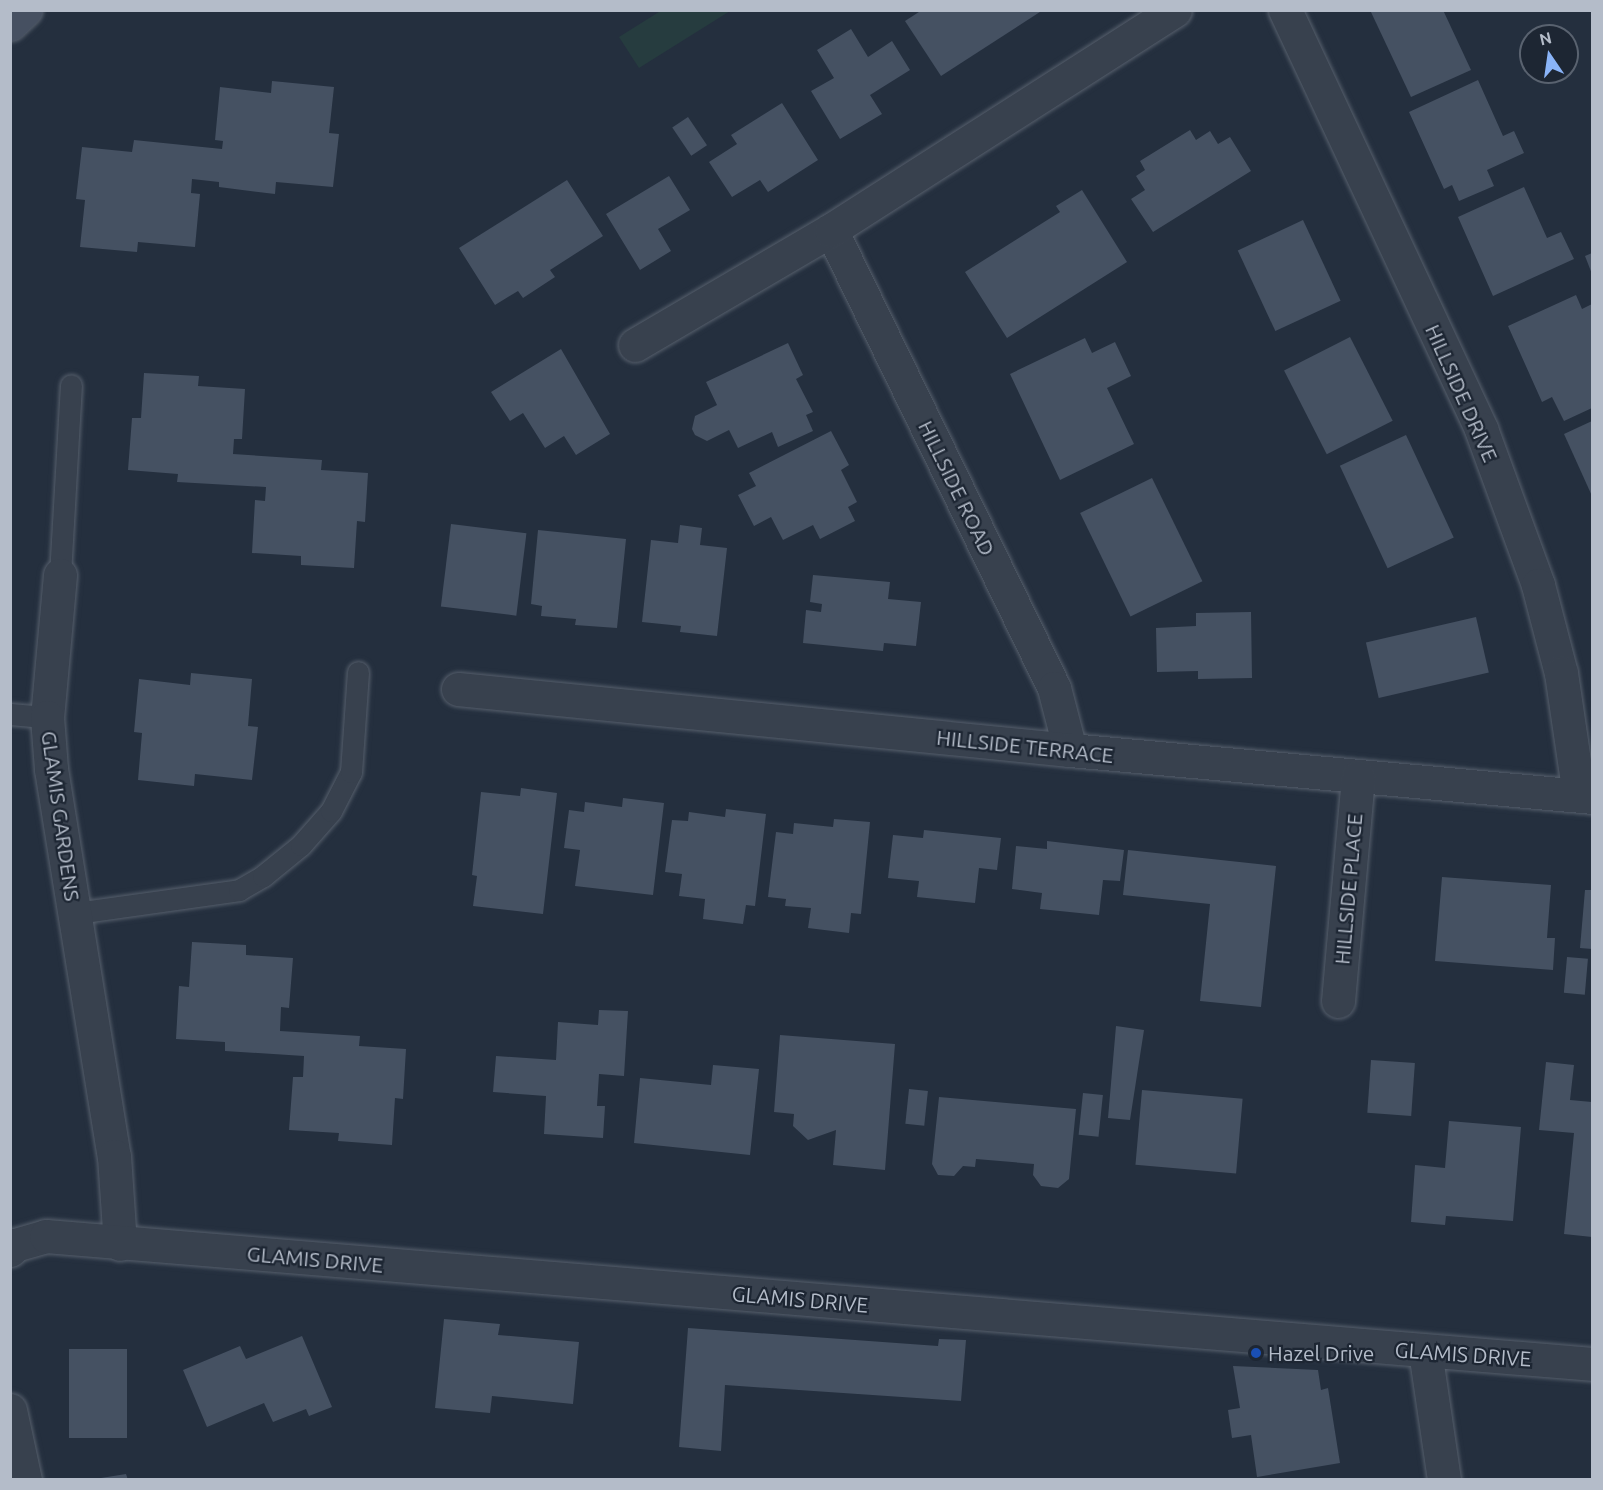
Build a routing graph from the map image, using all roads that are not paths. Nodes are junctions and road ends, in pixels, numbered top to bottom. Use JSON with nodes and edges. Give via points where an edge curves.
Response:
{"nodes":[{"id":1,"x":25,"y":10,"type":"edge"},
{"id":2,"x":1175,"y":10,"type":"edge"},
{"id":3,"x":1285,"y":10,"type":"edge"},
{"id":4,"x":10,"y":24,"type":"edge"},
{"id":5,"x":831,"y":230,"type":"junction"},
{"id":6,"x":635,"y":345,"type":"dead end"},
{"id":7,"x":71,"y":385,"type":"dead end"},
{"id":8,"x":60,"y":575,"type":"joint"},
{"id":9,"x":358,"y":672,"type":"dead end"},
{"id":10,"x":458,"y":689,"type":"dead end"},
{"id":11,"x":10,"y":714,"type":"edge"},
{"id":12,"x":47,"y":717,"type":"junction"},
{"id":13,"x":1070,"y":750,"type":"junction"},
{"id":14,"x":1358,"y":777,"type":"junction"},
{"id":15,"x":1586,"y":796,"type":"edge"},
{"id":16,"x":76,"y":914,"type":"junction"},
{"id":17,"x":1338,"y":1001,"type":"dead end"},
{"id":18,"x":120,"y":1244,"type":"junction"},
{"id":19,"x":10,"y":1250,"type":"edge"},
{"id":20,"x":1425,"y":1351,"type":"junction"},
{"id":21,"x":1593,"y":1364,"type":"edge"},
{"id":22,"x":10,"y":1410,"type":"edge"},
{"id":23,"x":25,"y":1479,"type":"edge"},
{"id":24,"x":1444,"y":1479,"type":"edge"}],
"edges":[{"from":1,"to":4,"type":"street"},
{"from":2,"to":5,"type":"street"},
{"from":3,"to":15,"type":"street","name":"HILLSIDE DRIVE","via":[[1481,429],[1541,596]]},
{"from":5,"to":6,"type":"street"},
{"from":5,"to":13,"type":"street","name":"HILLSIDE ROAD","via":[[1054,688]]},
{"from":7,"to":8,"type":"lane","name":"GLAMIS GARDENS"},
{"from":8,"to":12,"type":"street","name":"GLAMIS GARDENS"},
{"from":9,"to":16,"type":"lane","via":[[351,772],[331,811],[301,845],[239,890]]},
{"from":10,"to":13,"type":"street","name":"HILLSIDE TERRACE"},
{"from":11,"to":12,"type":"lane"},
{"from":12,"to":16,"type":"street","name":"GLAMIS GARDENS","via":[[51,769]]},
{"from":13,"to":14,"type":"street","name":"HILLSIDE TERRACE"},
{"from":14,"to":15,"type":"street","name":"HILLSIDE TERRACE"},
{"from":14,"to":17,"type":"street","name":"HILLSIDE PLACE"},
{"from":16,"to":18,"type":"street","name":"GLAMIS GARDENS","via":[[114,1156]]},
{"from":18,"to":19,"type":"street","name":"GLAMIS DRIVE","via":[[46,1236]]},
{"from":18,"to":20,"type":"street","name":"GLAMIS DRIVE"},
{"from":20,"to":21,"type":"street","name":"GLAMIS DRIVE"},
{"from":20,"to":24,"type":"street"},
{"from":22,"to":23,"type":"street"}]}
